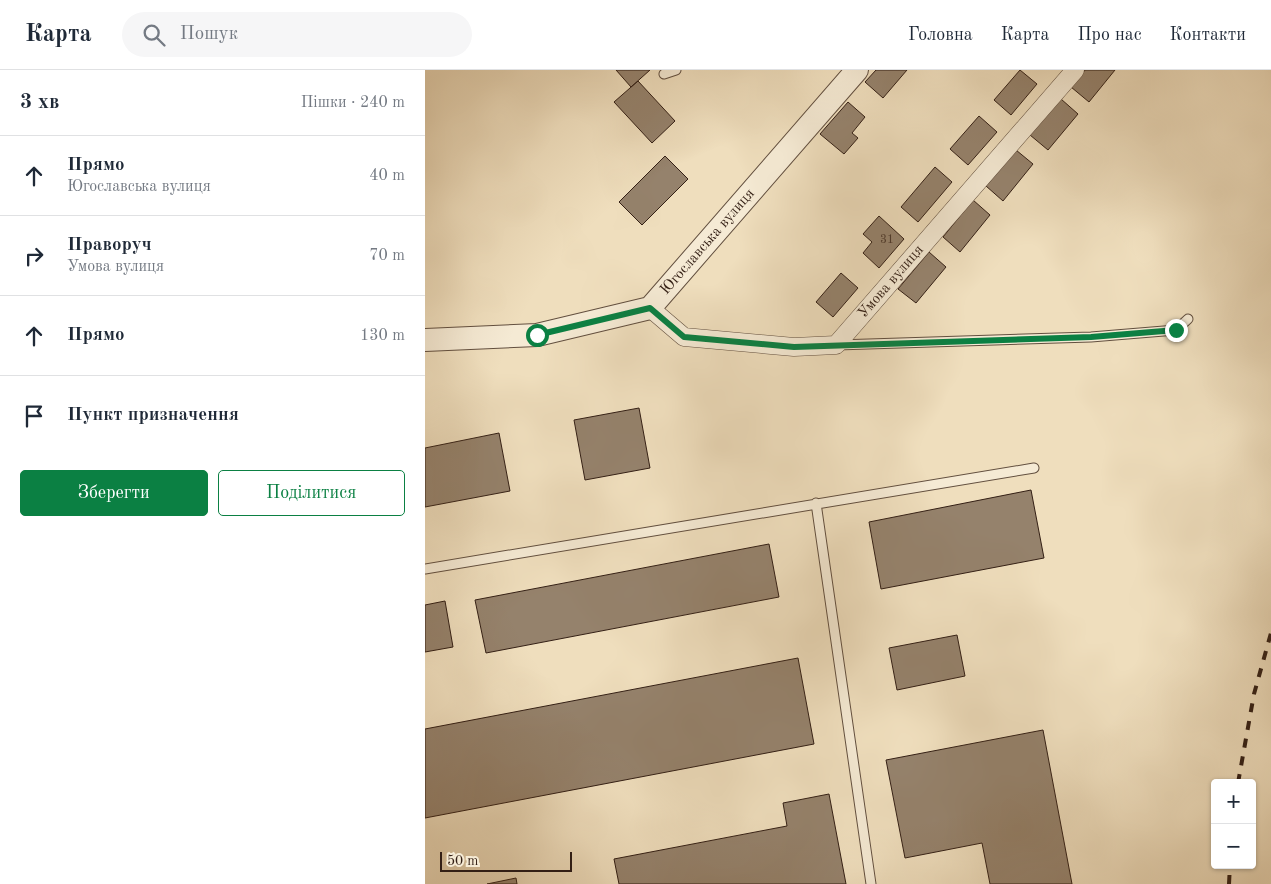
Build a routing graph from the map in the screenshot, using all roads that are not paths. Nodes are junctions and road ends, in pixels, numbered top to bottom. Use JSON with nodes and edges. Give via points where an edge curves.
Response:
{"nodes":[{"id":1,"x":677,"y":70,"type":"edge"},
{"id":2,"x":857,"y":70,"type":"edge"},
{"id":3,"x":1075,"y":70,"type":"edge"},
{"id":4,"x":664,"y":74,"type":"dead end"},
{"id":5,"x":650,"y":308,"type":"junction"},
{"id":6,"x":1188,"y":319,"type":"dead end"},
{"id":7,"x":425,"y":340,"type":"edge"},
{"id":8,"x":836,"y":345,"type":"junction"},
{"id":9,"x":1034,"y":468,"type":"dead end"},
{"id":10,"x":816,"y":503,"type":"junction"},
{"id":11,"x":425,"y":569,"type":"edge"},
{"id":12,"x":871,"y":884,"type":"edge"}],
"edges":[{"from":1,"to":4,"type":"lane"},
{"from":2,"to":5,"type":"street","name":"Югославська вулиця"},
{"from":3,"to":8,"type":"street","name":"Умова вулиця"},
{"from":5,"to":7,"type":"street","name":"Югославська вулиця","via":[[537,335]]},
{"from":5,"to":8,"type":"street","via":[[684,337],[794,347]]},
{"from":6,"to":8,"type":"lane","via":[[1176,330],[1091,337]]},
{"from":9,"to":10,"type":"lane"},
{"from":10,"to":11,"type":"lane"},
{"from":10,"to":12,"type":"lane"}]}
